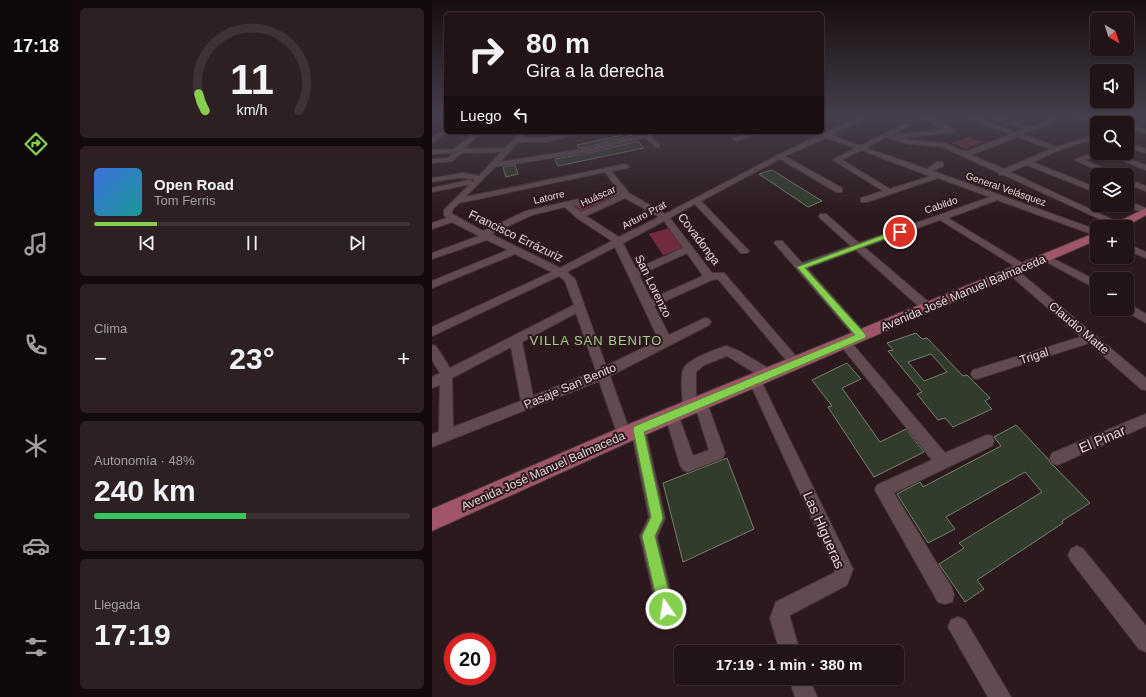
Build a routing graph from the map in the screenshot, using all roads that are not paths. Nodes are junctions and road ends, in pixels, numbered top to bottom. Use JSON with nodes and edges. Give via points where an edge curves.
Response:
{"nodes":[{"id":1,"x":506,"y":150,"type":"joint"},
{"id":2,"x":598,"y":150,"type":"edge"},
{"id":3,"x":792,"y":150,"type":"edge"},
{"id":4,"x":856,"y":150,"type":"edge"},
{"id":5,"x":863,"y":150,"type":"edge"},
{"id":6,"x":953,"y":150,"type":"edge"},
{"id":7,"x":978,"y":150,"type":"edge"},
{"id":8,"x":1054,"y":150,"type":"edge"},
{"id":9,"x":458,"y":151,"type":"junction"},
{"id":10,"x":432,"y":152,"type":"edge"},
{"id":11,"x":964,"y":155,"type":"junction"},
{"id":12,"x":780,"y":156,"type":"junction"},
{"id":13,"x":1090,"y":156,"type":"edge"},
{"id":14,"x":1125,"y":160,"type":"edge"},
{"id":15,"x":432,"y":161,"type":"edge"},
{"id":16,"x":1027,"y":162,"type":"junction"},
{"id":17,"x":940,"y":164,"type":"dead end"},
{"id":18,"x":493,"y":165,"type":"junction"},
{"id":19,"x":624,"y":166,"type":"dead end"},
{"id":20,"x":1097,"y":168,"type":"edge"},
{"id":21,"x":1146,"y":168,"type":"edge"},
{"id":22,"x":606,"y":169,"type":"junction"},
{"id":23,"x":926,"y":172,"type":"junction"},
{"id":24,"x":1002,"y":173,"type":"junction"},
{"id":25,"x":938,"y":176,"type":"junction"},
{"id":26,"x":432,"y":180,"type":"edge"},
{"id":27,"x":477,"y":182,"type":"junction"},
{"id":28,"x":1134,"y":184,"type":"edge"},
{"id":29,"x":1090,"y":188,"type":"edge"},
{"id":30,"x":1146,"y":188,"type":"edge"},
{"id":31,"x":432,"y":190,"type":"edge"},
{"id":32,"x":839,"y":190,"type":"dead end"},
{"id":33,"x":890,"y":192,"type":"junction"},
{"id":34,"x":624,"y":193,"type":"junction"},
{"id":35,"x":432,"y":194,"type":"edge"},
{"id":36,"x":998,"y":197,"type":"junction"},
{"id":37,"x":864,"y":200,"type":"dead end"},
{"id":38,"x":456,"y":201,"type":"junction"},
{"id":39,"x":696,"y":201,"type":"junction"},
{"id":40,"x":566,"y":204,"type":"junction"},
{"id":41,"x":1134,"y":206,"type":"edge"},
{"id":42,"x":1146,"y":211,"type":"edge"},
{"id":43,"x":580,"y":216,"type":"junction"},
{"id":44,"x":823,"y":216,"type":"dead end"},
{"id":45,"x":665,"y":217,"type":"junction"},
{"id":46,"x":941,"y":217,"type":"junction"},
{"id":47,"x":453,"y":219,"type":"junction"},
{"id":48,"x":1105,"y":220,"type":"edge"},
{"id":49,"x":1129,"y":220,"type":"edge"},
{"id":50,"x":432,"y":226,"type":"edge"},
{"id":51,"x":1090,"y":231,"type":"edge"},
{"id":52,"x":486,"y":235,"type":"junction"},
{"id":53,"x":1090,"y":237,"type":"edge"},
{"id":54,"x":617,"y":242,"type":"junction"},
{"id":55,"x":779,"y":243,"type":"dead end"},
{"id":56,"x":858,"y":246,"type":"junction"},
{"id":57,"x":689,"y":249,"type":"junction"},
{"id":58,"x":516,"y":250,"type":"junction"},
{"id":59,"x":1134,"y":250,"type":"edge"},
{"id":60,"x":744,"y":251,"type":"dead end"},
{"id":61,"x":1146,"y":255,"type":"edge"},
{"id":62,"x":432,"y":256,"type":"edge"},
{"id":63,"x":1046,"y":258,"type":"junction"},
{"id":64,"x":800,"y":267,"type":"junction"},
{"id":65,"x":1018,"y":270,"type":"junction"},
{"id":66,"x":560,"y":272,"type":"junction"},
{"id":67,"x":633,"y":274,"type":"junction"},
{"id":68,"x":709,"y":277,"type":"junction"},
{"id":69,"x":1090,"y":281,"type":"edge"},
{"id":70,"x":432,"y":285,"type":"edge"},
{"id":71,"x":648,"y":305,"type":"junction"},
{"id":72,"x":580,"y":307,"type":"junction"},
{"id":73,"x":928,"y":308,"type":"junction"},
{"id":74,"x":1134,"y":311,"type":"edge"},
{"id":75,"x":1146,"y":319,"type":"edge"},
{"id":76,"x":705,"y":322,"type":"dead end"},
{"id":77,"x":432,"y":332,"type":"edge"},
{"id":78,"x":862,"y":336,"type":"junction"},
{"id":79,"x":1091,"y":338,"type":"junction"},
{"id":80,"x":516,"y":340,"type":"junction"},
{"id":81,"x":666,"y":342,"type":"junction"},
{"id":82,"x":845,"y":343,"type":"junction"},
{"id":83,"x":432,"y":349,"type":"edge"},
{"id":84,"x":796,"y":364,"type":"junction"},
{"id":85,"x":603,"y":374,"type":"junction"},
{"id":86,"x":977,"y":374,"type":"dead end"},
{"id":87,"x":446,"y":376,"type":"junction"},
{"id":88,"x":762,"y":378,"type":"junction"},
{"id":89,"x":432,"y":383,"type":"edge"},
{"id":90,"x":1146,"y":384,"type":"edge"},
{"id":91,"x":528,"y":404,"type":"junction"},
{"id":92,"x":696,"y":406,"type":"junction"},
{"id":93,"x":672,"y":415,"type":"junction"},
{"id":94,"x":1146,"y":420,"type":"edge"},
{"id":95,"x":631,"y":432,"type":"junction"},
{"id":96,"x":446,"y":436,"type":"junction"},
{"id":97,"x":987,"y":440,"type":"dead end"},
{"id":98,"x":432,"y":441,"type":"edge"},
{"id":99,"x":1057,"y":458,"type":"dead end"},
{"id":100,"x":942,"y":461,"type":"junction"},
{"id":101,"x":432,"y":520,"type":"edge"},
{"id":102,"x":1077,"y":555,"type":"dead end"},
{"id":103,"x":945,"y":595,"type":"dead end"},
{"id":104,"x":666,"y":609,"type":"dead end"},
{"id":105,"x":958,"y":627,"type":"dead end"},
{"id":106,"x":1146,"y":642,"type":"edge"},
{"id":107,"x":788,"y":645,"type":"edge"},
{"id":108,"x":802,"y":685,"type":"edge"},
{"id":109,"x":806,"y":697,"type":"edge"},
{"id":110,"x":1000,"y":697,"type":"edge"}],
"edges":[{"from":1,"to":9,"type":"street"},
{"from":1,"to":18,"type":"street","name":"Francisco Errázuriz"},
{"from":2,"to":18,"type":"street","via":[[578,155]]},
{"from":3,"to":12,"type":"street","name":"Arturo Prat"},
{"from":4,"to":33,"type":"street","via":[[837,160]]},
{"from":5,"to":23,"type":"street","name":"General Velásquez"},
{"from":6,"to":11,"type":"street"},
{"from":7,"to":11,"type":"street"},
{"from":8,"to":16,"type":"street"},
{"from":9,"to":10,"type":"street"},
{"from":9,"to":15,"type":"street","via":[[450,160]]},
{"from":11,"to":24,"type":"street"},
{"from":12,"to":32,"type":"street"},
{"from":12,"to":39,"type":"street","name":"Arturo Prat"},
{"from":13,"to":20,"type":"street","via":[[1078,160]]},
{"from":14,"to":21,"type":"street"},
{"from":16,"to":24,"type":"street"},
{"from":16,"to":29,"type":"street"},
{"from":17,"to":23,"type":"street"},
{"from":18,"to":27,"type":"street","name":"Francisco Errázuriz"},
{"from":19,"to":22,"type":"street"},
{"from":22,"to":34,"type":"street","name":"Covadonga"},
{"from":22,"to":38,"type":"street"},
{"from":23,"to":25,"type":"street","name":"General Velásquez"},
{"from":24,"to":48,"type":"street"},
{"from":25,"to":33,"type":"street"},
{"from":25,"to":36,"type":"street","name":"General Velásquez"},
{"from":26,"to":27,"type":"street","via":[[472,176],[477,177]]},
{"from":27,"to":31,"type":"street"},
{"from":27,"to":35,"type":"street"},
{"from":27,"to":38,"type":"street","name":"Francisco Errázuriz"},
{"from":28,"to":30,"type":"street"},
{"from":33,"to":37,"type":"street"},
{"from":34,"to":40,"type":"street","name":"Latorre"},
{"from":34,"to":43,"type":"street","name":"Huáscar"},
{"from":34,"to":45,"type":"street","name":"Covadonga"},
{"from":36,"to":46,"type":"street","name":"Cabildo"},
{"from":36,"to":51,"type":"street","name":"General Velásquez"},
{"from":38,"to":47,"type":"street","name":"Francisco Errázuriz","via":[[448,212]]},
{"from":39,"to":45,"type":"street","name":"Arturo Prat"},
{"from":39,"to":60,"type":"street"},
{"from":40,"to":43,"type":"street"},
{"from":40,"to":52,"type":"street","name":"Latorre","via":[[529,213]]},
{"from":41,"to":42,"type":"street"},
{"from":42,"to":49,"type":"main road"},
{"from":43,"to":54,"type":"street"},
{"from":44,"to":56,"type":"street"},
{"from":45,"to":54,"type":"street","name":"Arturo Prat"},
{"from":45,"to":57,"type":"street","name":"Covadonga"},
{"from":46,"to":56,"type":"street","name":"Cabildo"},
{"from":46,"to":65,"type":"street","name":"Claudio Matte"},
{"from":47,"to":50,"type":"street"},
{"from":47,"to":52,"type":"street","name":"Francisco Errázuriz"},
{"from":52,"to":58,"type":"street","name":"Francisco Errázuriz"},
{"from":52,"to":62,"type":"street","name":"Latorre"},
{"from":53,"to":63,"type":"main road","name":"Avenida José Manuel Balmaceda"},
{"from":54,"to":66,"type":"street","name":"Arturo Prat"},
{"from":54,"to":67,"type":"street","name":"San Lorenzo"},
{"from":55,"to":64,"type":"street"},
{"from":56,"to":64,"type":"street","name":"Cabildo"},
{"from":56,"to":73,"type":"street"},
{"from":57,"to":67,"type":"street"},
{"from":57,"to":68,"type":"street","name":"Covadonga"},
{"from":58,"to":66,"type":"street","name":"Francisco Errázuriz"},
{"from":58,"to":70,"type":"street"},
{"from":59,"to":61,"type":"street"},
{"from":63,"to":65,"type":"main road","name":"Avenida José Manuel Balmaceda"},
{"from":63,"to":69,"type":"street"},
{"from":64,"to":78,"type":"street"},
{"from":65,"to":73,"type":"main road","name":"Avenida José Manuel Balmaceda"},
{"from":65,"to":79,"type":"street","name":"Claudio Matte"},
{"from":66,"to":72,"type":"street","name":"Francisco Errázuriz","via":[[570,279]]},
{"from":66,"to":77,"type":"street","name":"Arturo Prat"},
{"from":67,"to":71,"type":"street","name":"San Lorenzo"},
{"from":68,"to":71,"type":"street"},
{"from":68,"to":84,"type":"street","name":"Covadonga","via":[[716,274],[721,276]]},
{"from":71,"to":81,"type":"street","name":"San Lorenzo"},
{"from":72,"to":80,"type":"street"},
{"from":72,"to":85,"type":"street","name":"Francisco Errázuriz"},
{"from":73,"to":78,"type":"main road","name":"Avenida José Manuel Balmaceda"},
{"from":74,"to":75,"type":"street"},
{"from":76,"to":81,"type":"street","name":"Pasaje San Benito"},
{"from":78,"to":82,"type":"main road","name":"Avenida José Manuel Balmaceda"},
{"from":79,"to":86,"type":"street","name":"Trigal"},
{"from":79,"to":90,"type":"street","name":"Claudio Matte"},
{"from":80,"to":87,"type":"street"},
{"from":80,"to":91,"type":"street"},
{"from":81,"to":85,"type":"street","name":"Pasaje San Benito"},
{"from":82,"to":84,"type":"main road","name":"Avenida José Manuel Balmaceda"},
{"from":82,"to":100,"type":"street"},
{"from":83,"to":87,"type":"street"},
{"from":84,"to":88,"type":"main road","name":"Avenida José Manuel Balmaceda"},
{"from":85,"to":91,"type":"street","name":"Pasaje San Benito"},
{"from":85,"to":95,"type":"street","name":"Francisco Errázuriz"},
{"from":87,"to":89,"type":"street"},
{"from":87,"to":96,"type":"street"},
{"from":88,"to":92,"type":"main road","name":"Avenida José Manuel Balmaceda"},
{"from":88,"to":92,"type":"street","via":[[735,354],[726,351],[700,362],[690,369],[689,373]]},
{"from":88,"to":107,"type":"street","name":"Las Higueras","via":[[844,569],[841,579],[783,609],[780,618]]},
{"from":91,"to":96,"type":"street","name":"Pasaje San Benito"},
{"from":92,"to":93,"type":"main road","name":"Avenida José Manuel Balmaceda"},
{"from":92,"to":93,"type":"street","via":[[718,453],[688,465]]},
{"from":93,"to":95,"type":"main road","name":"Avenida José Manuel Balmaceda"},
{"from":94,"to":99,"type":"street","name":"El Pinar"},
{"from":95,"to":101,"type":"main road","name":"Avenida José Manuel Balmaceda"},
{"from":95,"to":104,"type":"street","name":"Francisco Errázuriz","via":[[657,518],[648,536]]},
{"from":96,"to":98,"type":"street","name":"Pasaje San Benito"},
{"from":97,"to":100,"type":"street"},
{"from":100,"to":103,"type":"street","via":[[883,490]]},
{"from":102,"to":106,"type":"street"},
{"from":105,"to":110,"type":"street"},
{"from":108,"to":109,"type":"street"}]}
